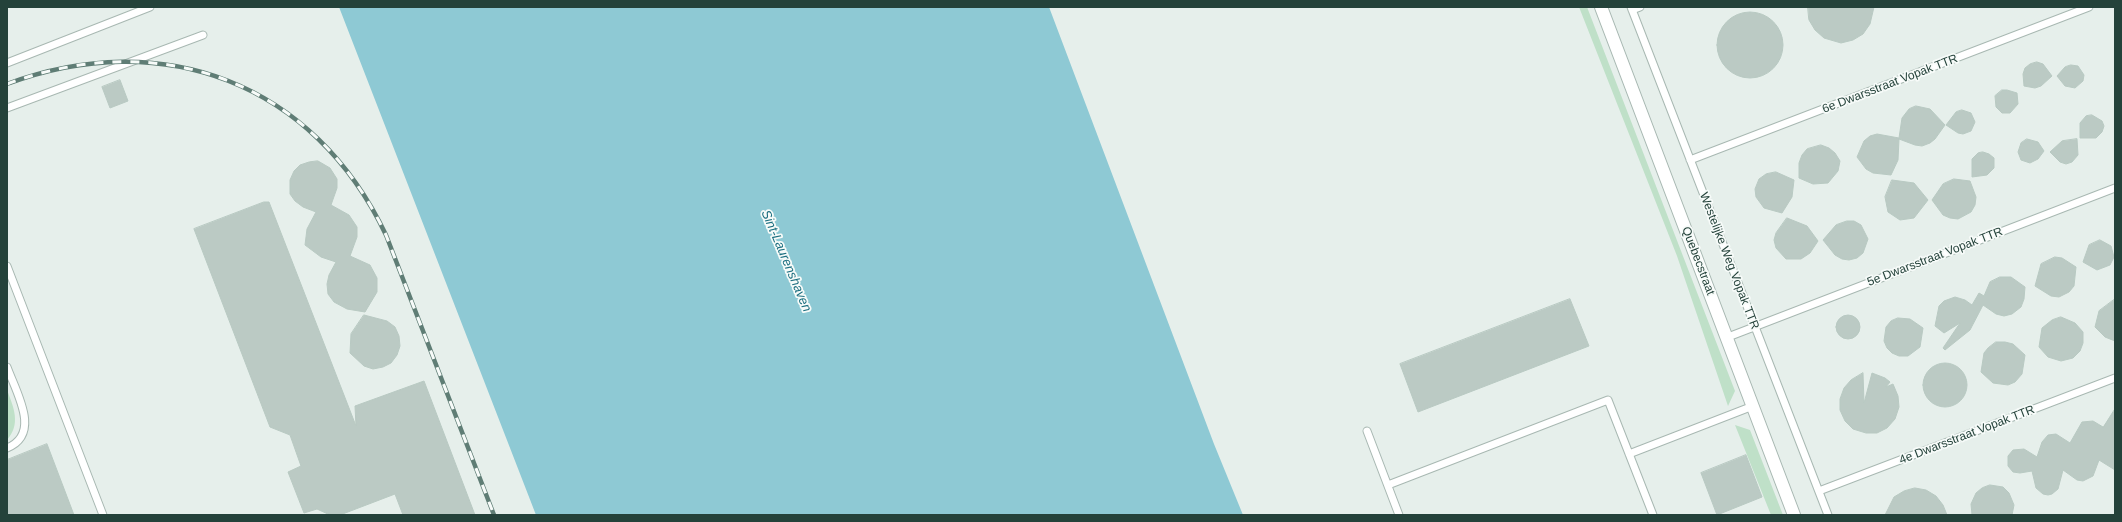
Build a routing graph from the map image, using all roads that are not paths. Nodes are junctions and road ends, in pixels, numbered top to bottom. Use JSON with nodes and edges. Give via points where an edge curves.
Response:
{"nodes":[{"id":1,"x":150,"y":7,"type":"edge"},
{"id":2,"x":1601,"y":7,"type":"edge"},
{"id":3,"x":1640,"y":7,"type":"edge"},
{"id":4,"x":2089,"y":7,"type":"edge"},
{"id":5,"x":1631,"y":9,"type":"edge"},
{"id":6,"x":203,"y":35,"type":"dead end"},
{"id":7,"x":7,"y":63,"type":"edge"},
{"id":8,"x":7,"y":108,"type":"edge"},
{"id":9,"x":1690,"y":160,"type":"junction"},
{"id":10,"x":2115,"y":188,"type":"edge"},
{"id":11,"x":7,"y":266,"type":"edge"},
{"id":12,"x":1755,"y":327,"type":"junction"},
{"id":13,"x":1728,"y":337,"type":"junction"},
{"id":14,"x":7,"y":367,"type":"edge"},
{"id":15,"x":2115,"y":378,"type":"edge"},
{"id":16,"x":1753,"y":406,"type":"junction"},
{"id":17,"x":1367,"y":431,"type":"dead end"},
{"id":18,"x":7,"y":448,"type":"edge"},
{"id":19,"x":1629,"y":454,"type":"junction"},
{"id":20,"x":1388,"y":485,"type":"junction"},
{"id":21,"x":1819,"y":491,"type":"junction"},
{"id":22,"x":103,"y":515,"type":"edge"},
{"id":23,"x":1399,"y":515,"type":"edge"},
{"id":24,"x":1653,"y":515,"type":"edge"},
{"id":25,"x":1794,"y":515,"type":"edge"},
{"id":26,"x":1828,"y":515,"type":"edge"}],
"edges":[{"from":1,"to":7,"type":"lane"},
{"from":2,"to":13,"type":"street","name":"Quebecstraat"},
{"from":3,"to":5,"type":"lane"},
{"from":4,"to":9,"type":"lane","name":"6e Dwarsstraat Vopak TTR"},
{"from":5,"to":9,"type":"lane","name":"Westelijke Weg Vopak TTR"},
{"from":6,"to":8,"type":"lane"},
{"from":9,"to":12,"type":"lane","name":"Westelijke Weg Vopak TTR"},
{"from":10,"to":12,"type":"lane","name":"5e Dwarsstraat Vopak TTR"},
{"from":11,"to":22,"type":"lane"},
{"from":12,"to":13,"type":"lane","name":"5e Dwarsstraat Vopak TTR"},
{"from":12,"to":21,"type":"lane","name":"Westelijke Weg Vopak TTR"},
{"from":13,"to":16,"type":"street","name":"Quebecstraat"},
{"from":14,"to":18,"type":"lane","via":[[26,424],[23,436],[16,444]]},
{"from":15,"to":21,"type":"lane","name":"4e Dwarsstraat Vopak TTR"},
{"from":16,"to":19,"type":"lane"},
{"from":16,"to":25,"type":"street","name":"Quebecstraat"},
{"from":17,"to":20,"type":"lane"},
{"from":19,"to":20,"type":"lane","via":[[1608,400]]},
{"from":19,"to":24,"type":"lane"},
{"from":20,"to":23,"type":"lane"},
{"from":21,"to":26,"type":"lane","name":"Westelijke Weg Vopak TTR"}]}
